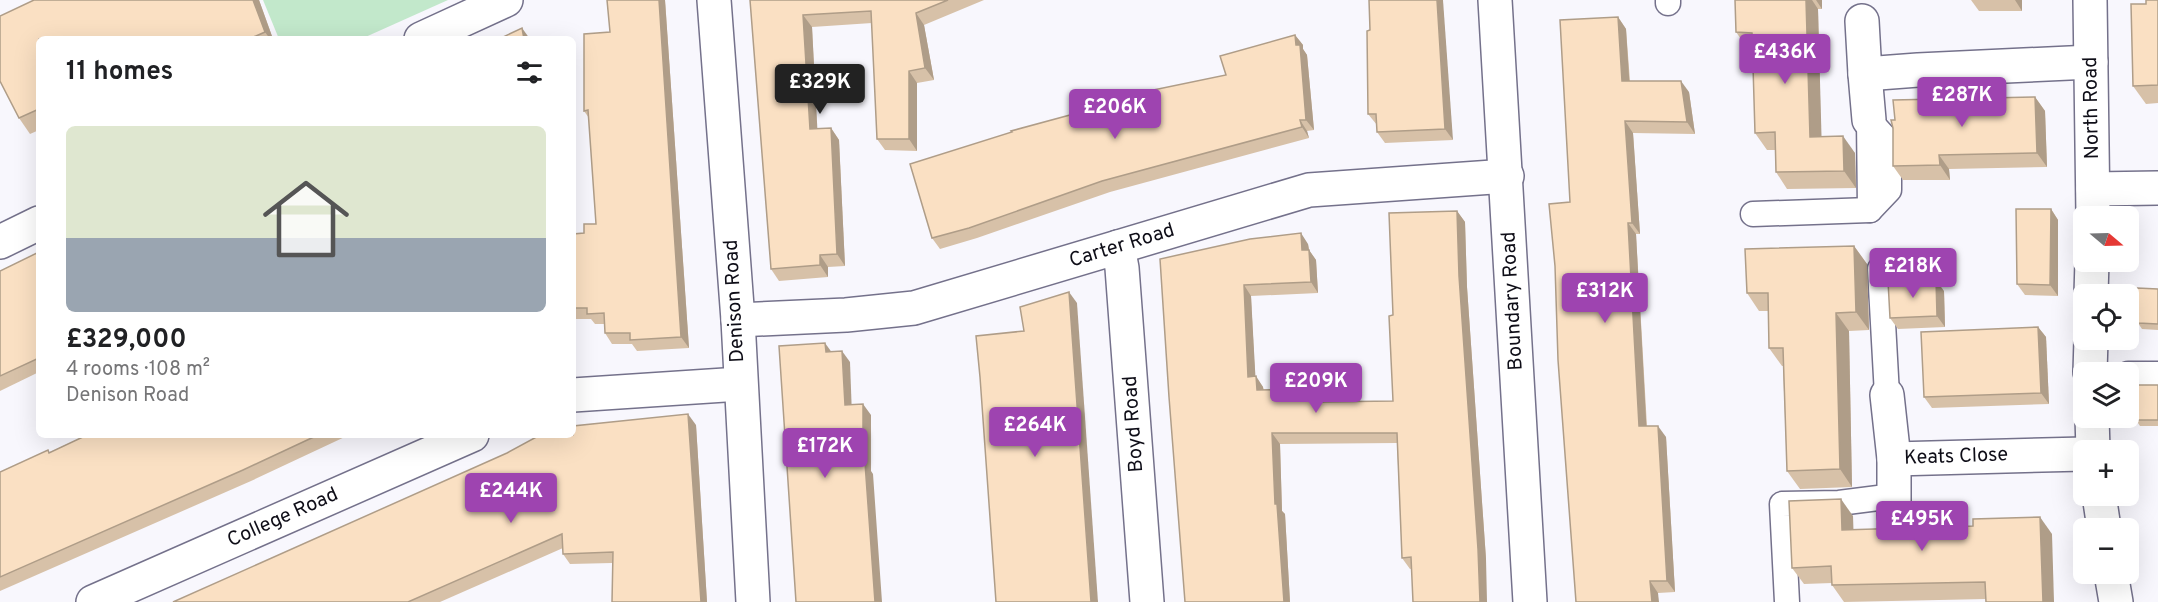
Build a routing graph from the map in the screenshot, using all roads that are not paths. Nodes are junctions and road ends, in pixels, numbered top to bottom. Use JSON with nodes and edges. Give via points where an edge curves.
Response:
{"nodes":[{"id":1,"x":506,"y":0,"type":"edge"},
{"id":2,"x":714,"y":0,"type":"edge"},
{"id":3,"x":1495,"y":0,"type":"edge"},
{"id":4,"x":2090,"y":0,"type":"edge"},
{"id":5,"x":1862,"y":21,"type":"dead end"},
{"id":6,"x":428,"y":36,"type":"edge"},
{"id":7,"x":2091,"y":62,"type":"junction"},
{"id":8,"x":1865,"y":74,"type":"junction"},
{"id":9,"x":1869,"y":120,"type":"joint"},
{"id":10,"x":1507,"y":176,"type":"junction"},
{"id":11,"x":2158,"y":188,"type":"edge"},
{"id":12,"x":2093,"y":202,"type":"edge"},
{"id":13,"x":1753,"y":214,"type":"dead end"},
{"id":14,"x":36,"y":224,"type":"edge"},
{"id":15,"x":0,"y":242,"type":"edge"},
{"id":16,"x":1118,"y":247,"type":"junction"},
{"id":17,"x":1936,"y":269,"type":"dead end"},
{"id":18,"x":738,"y":320,"type":"junction"},
{"id":19,"x":2139,"y":374,"type":"edge"},
{"id":20,"x":2158,"y":374,"type":"edge"},
{"id":21,"x":740,"y":384,"type":"junction"},
{"id":22,"x":1887,"y":395,"type":"joint"},
{"id":23,"x":576,"y":396,"type":"edge"},
{"id":24,"x":465,"y":438,"type":"edge"},
{"id":25,"x":2073,"y":454,"type":"edge"},
{"id":26,"x":1894,"y":459,"type":"junction"},
{"id":27,"x":1894,"y":506,"type":"joint"},
{"id":28,"x":2113,"y":584,"type":"edge"},
{"id":29,"x":93,"y":602,"type":"edge"},
{"id":30,"x":753,"y":602,"type":"edge"},
{"id":31,"x":1147,"y":602,"type":"edge"},
{"id":32,"x":1530,"y":602,"type":"edge"},
{"id":33,"x":1787,"y":602,"type":"edge"},
{"id":34,"x":2116,"y":602,"type":"edge"}],
"edges":[{"from":1,"to":6,"type":"street"},
{"from":2,"to":18,"type":"street","name":"Denison Road"},
{"from":3,"to":10,"type":"street","name":"Boundary Road"},
{"from":4,"to":7,"type":"street","name":"North Road"},
{"from":5,"to":8,"type":"street"},
{"from":7,"to":8,"type":"street"},
{"from":7,"to":12,"type":"street","name":"North Road"},
{"from":8,"to":9,"type":"street"},
{"from":9,"to":13,"type":"lane","via":[[1888,142],[1889,190],[1870,210]]},
{"from":10,"to":16,"type":"street","name":"Carter Road","via":[[1309,190]]},
{"from":10,"to":32,"type":"street","name":"Boundary Road"},
{"from":11,"to":12,"type":"street"},
{"from":14,"to":15,"type":"street"},
{"from":16,"to":18,"type":"street","name":"Carter Road","via":[[914,308]]},
{"from":16,"to":31,"type":"street","name":"Boyd Road"},
{"from":17,"to":22,"type":"lane","via":[[1880,269]]},
{"from":18,"to":21,"type":"street","name":"Denison Road"},
{"from":19,"to":20,"type":"lane"},
{"from":21,"to":23,"type":"street"},
{"from":21,"to":30,"type":"street","name":"Denison Road"},
{"from":22,"to":26,"type":"street","name":"Keats Close"},
{"from":24,"to":29,"type":"street","name":"College Road"},
{"from":25,"to":26,"type":"street","name":"Keats Close"},
{"from":26,"to":27,"type":"street"},
{"from":27,"to":33,"type":"lane","via":[[1839,502],[1782,504]]},
{"from":28,"to":34,"type":"street"}]}
